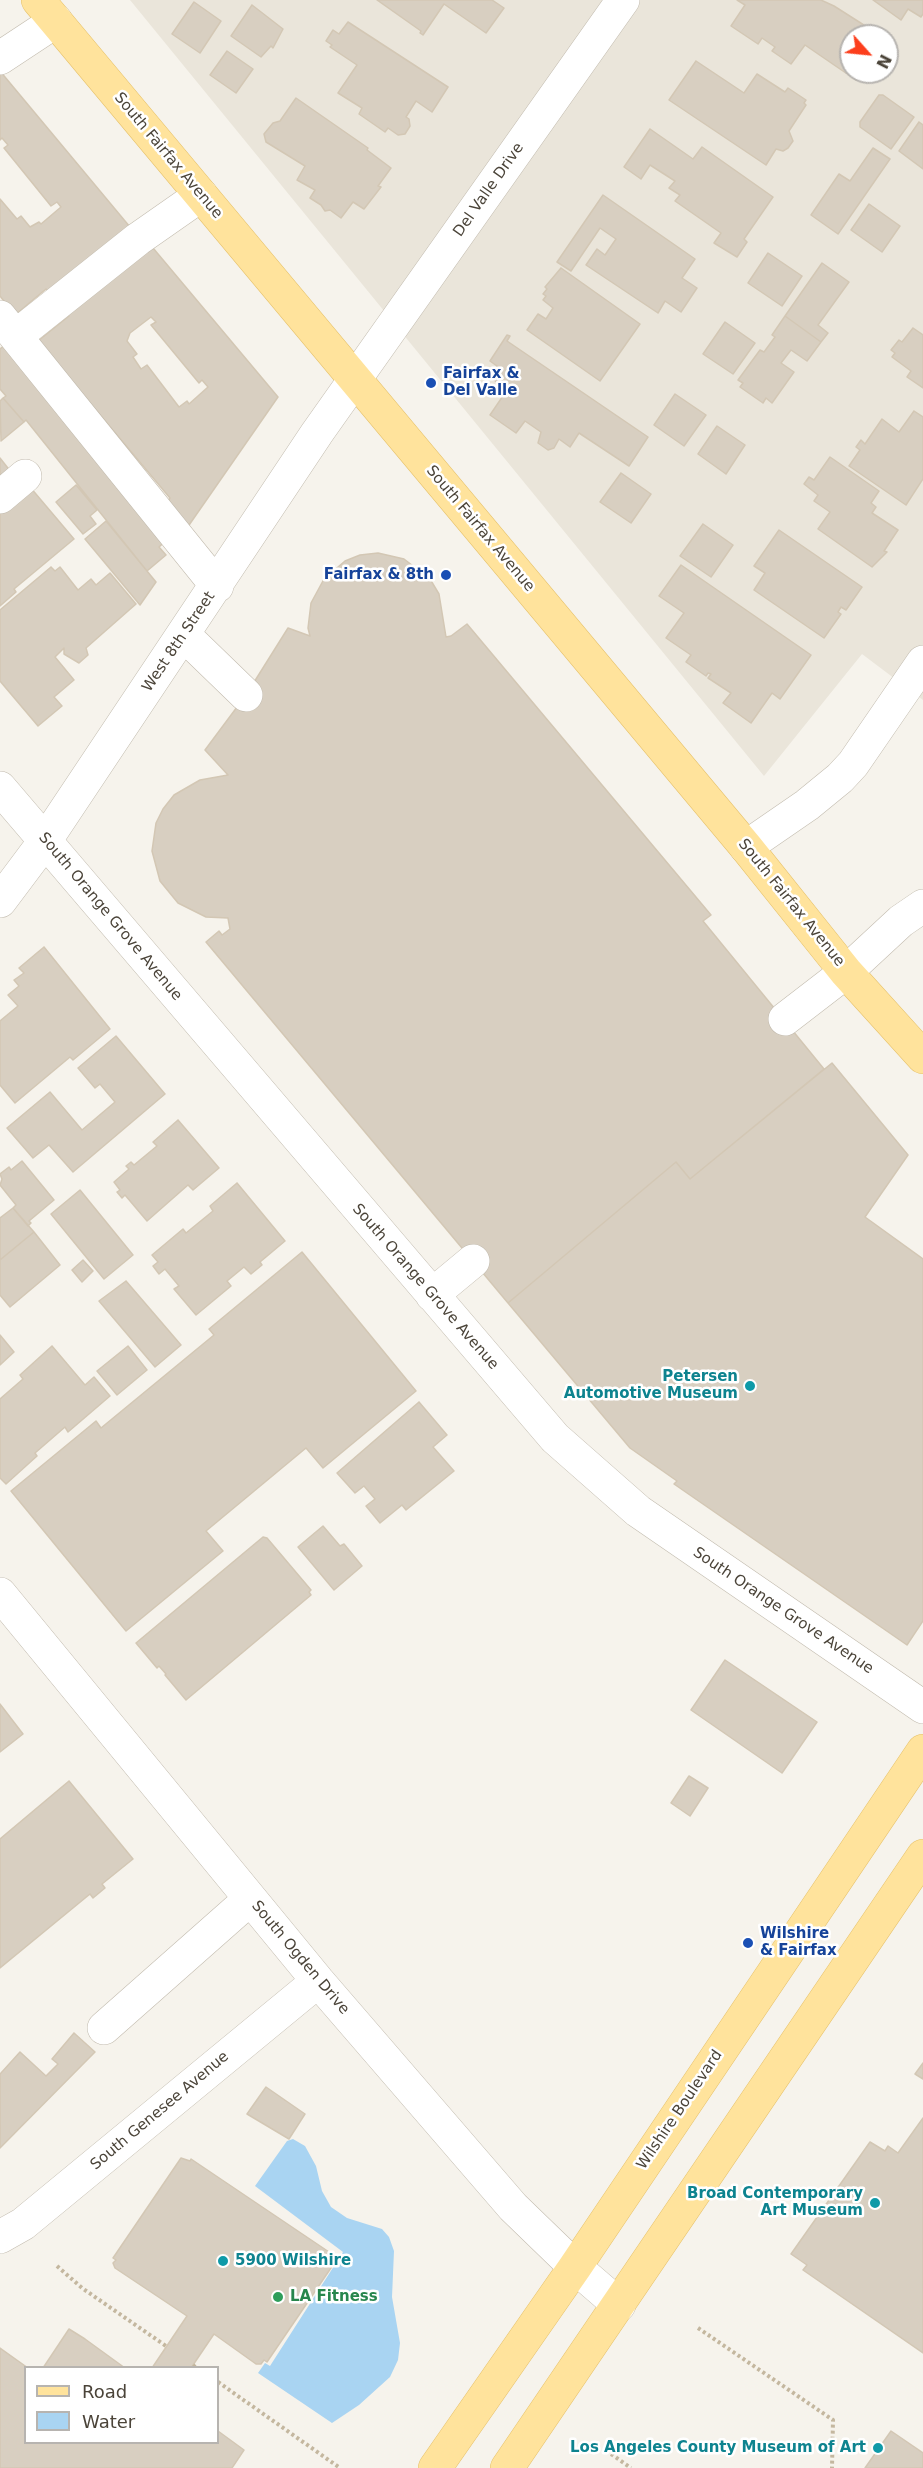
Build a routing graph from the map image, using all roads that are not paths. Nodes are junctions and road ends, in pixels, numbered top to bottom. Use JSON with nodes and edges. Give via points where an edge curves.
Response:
{"nodes":[{"id":1,"x":623,"y":0,"type":"edge"},
{"id":2,"x":47,"y":11,"type":"edge"},
{"id":3,"x":0,"y":58,"type":"edge"},
{"id":4,"x":201,"y":195,"type":"junction"},
{"id":5,"x":8,"y":326,"type":"edge"},
{"id":6,"x":356,"y":380,"type":"junction"},
{"id":7,"x":25,"y":476,"type":"dead end"},
{"id":8,"x":0,"y":496,"type":"edge"},
{"id":9,"x":217,"y":586,"type":"junction"},
{"id":10,"x":184,"y":635,"type":"junction"},
{"id":11,"x":923,"y":662,"type":"edge"},
{"id":12,"x":246,"y":695,"type":"dead end"},
{"id":13,"x":0,"y":788,"type":"edge"},
{"id":14,"x":45,"y":841,"type":"junction"},
{"id":15,"x":746,"y":846,"type":"junction"},
{"id":16,"x":0,"y":901,"type":"edge"},
{"id":17,"x":923,"y":906,"type":"edge"},
{"id":18,"x":846,"y":972,"type":"junction"},
{"id":19,"x":785,"y":1019,"type":"dead end"},
{"id":20,"x":923,"y":1057,"type":"edge"},
{"id":21,"x":473,"y":1261,"type":"dead end"},
{"id":22,"x":432,"y":1295,"type":"junction"},
{"id":23,"x":0,"y":1594,"type":"edge"},
{"id":24,"x":923,"y":1707,"type":"edge"},
{"id":25,"x":923,"y":1751,"type":"edge"},
{"id":26,"x":923,"y":1856,"type":"edge"},
{"id":27,"x":250,"y":1899,"type":"junction"},
{"id":28,"x":318,"y":1982,"type":"junction"},
{"id":29,"x":104,"y":2028,"type":"dead end"},
{"id":30,"x":0,"y":2237,"type":"edge"},
{"id":31,"x":575,"y":2267,"type":"junction"},
{"id":32,"x":619,"y":2305,"type":"junction"},
{"id":33,"x":435,"y":2468,"type":"edge"},
{"id":34,"x":507,"y":2468,"type":"edge"}],
"edges":[{"from":1,"to":6,"type":"street","name":"Del Valle Drive"},
{"from":2,"to":3,"type":"street"},
{"from":2,"to":4,"type":"main road","name":"South Fairfax Avenue"},
{"from":4,"to":5,"type":"street"},
{"from":4,"to":6,"type":"main road","name":"South Fairfax Avenue"},
{"from":5,"to":9,"type":"street"},
{"from":6,"to":9,"type":"street","name":"West 8th Street"},
{"from":6,"to":15,"type":"main road","name":"South Fairfax Avenue"},
{"from":7,"to":8,"type":"street"},
{"from":9,"to":10,"type":"street","name":"West 8th Street"},
{"from":10,"to":12,"type":"street"},
{"from":10,"to":14,"type":"street","name":"West 8th Street"},
{"from":11,"to":15,"type":"street","via":[[853,764],[807,805]]},
{"from":13,"to":14,"type":"street","name":"South Orange Grove Avenue"},
{"from":14,"to":16,"type":"street","name":"West 8th Street"},
{"from":14,"to":22,"type":"street","name":"South Orange Grove Avenue"},
{"from":15,"to":18,"type":"main road","name":"South Fairfax Avenue"},
{"from":17,"to":18,"type":"street"},
{"from":18,"to":19,"type":"street"},
{"from":18,"to":20,"type":"main road","name":"South Fairfax Avenue"},
{"from":21,"to":22,"type":"street"},
{"from":22,"to":24,"type":"street","name":"South Orange Grove Avenue","via":[[555,1438],[600,1480],[638,1511]]},
{"from":23,"to":27,"type":"street","name":"South Ogden Drive"},
{"from":25,"to":31,"type":"main road","name":"Wilshire Boulevard"},
{"from":26,"to":32,"type":"main road"},
{"from":27,"to":28,"type":"street","name":"South Ogden Drive"},
{"from":27,"to":29,"type":"street"},
{"from":28,"to":30,"type":"street","name":"South Genesee Avenue","via":[[23,2224]]},
{"from":28,"to":31,"type":"street","name":"South Ogden Drive","via":[[513,2207]]},
{"from":31,"to":32,"type":"street","name":"South Ogden Drive"},
{"from":31,"to":33,"type":"main road","name":"Wilshire Boulevard"},
{"from":32,"to":34,"type":"main road"}]}
